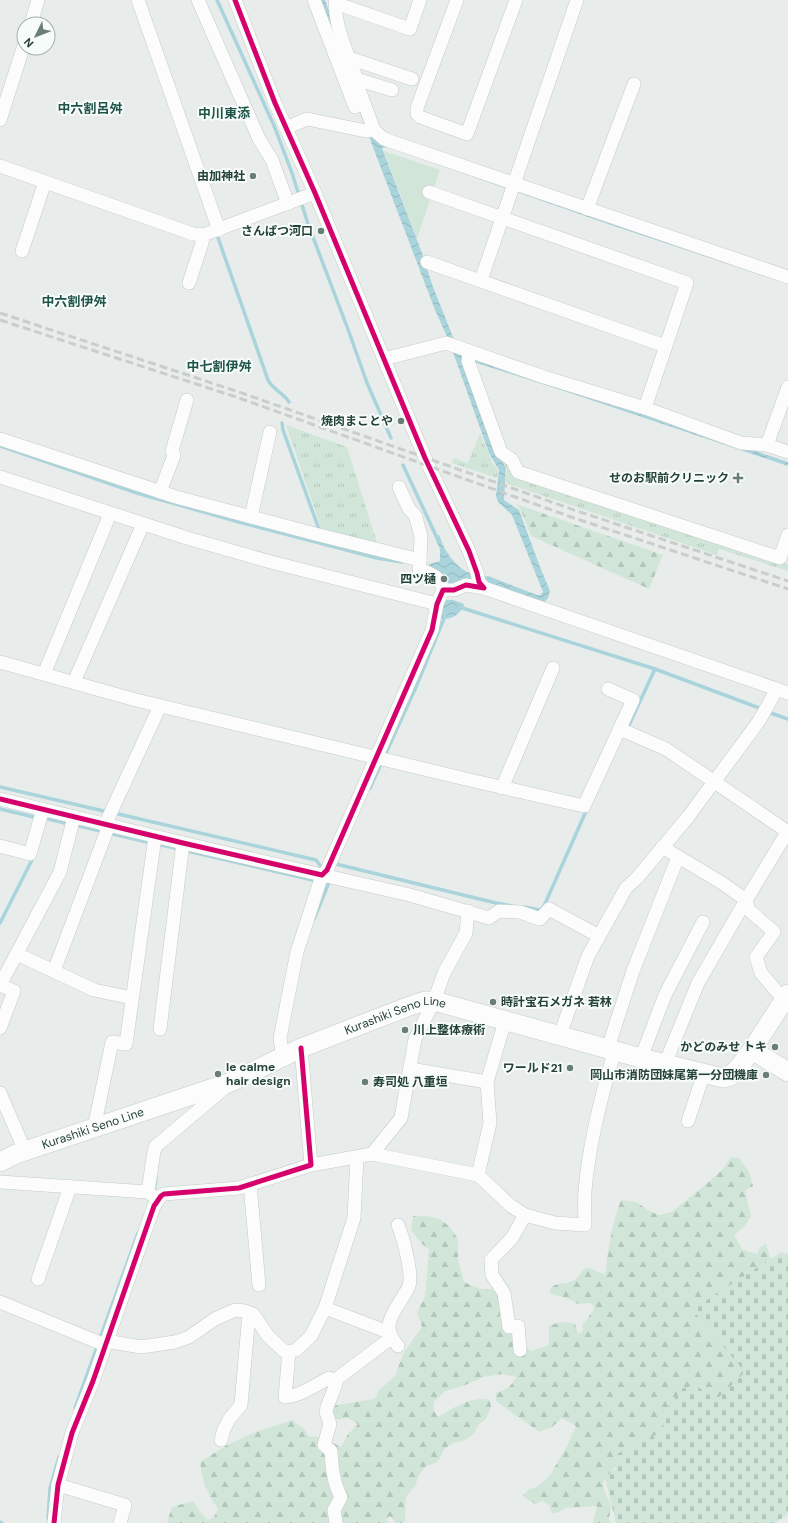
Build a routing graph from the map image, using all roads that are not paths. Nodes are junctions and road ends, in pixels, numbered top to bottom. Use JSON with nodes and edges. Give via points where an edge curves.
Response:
{"nodes":[{"id":1,"x":38,"y":0,"type":"edge"},
{"id":2,"x":138,"y":0,"type":"edge"},
{"id":3,"x":198,"y":0,"type":"edge"},
{"id":4,"x":235,"y":0,"type":"edge"},
{"id":5,"x":314,"y":0,"type":"edge"},
{"id":6,"x":420,"y":0,"type":"edge"},
{"id":7,"x":457,"y":0,"type":"edge"},
{"id":8,"x":516,"y":0,"type":"edge"},
{"id":9,"x":577,"y":0,"type":"edge"},
{"id":10,"x":336,"y":2,"type":"edge"},
{"id":11,"x":33,"y":16,"type":"edge"},
{"id":12,"x":329,"y":20,"type":"junction"},
{"id":13,"x":20,"y":56,"type":"edge"},
{"id":14,"x":349,"y":58,"type":"junction"},
{"id":15,"x":356,"y":79,"type":"junction"},
{"id":16,"x":412,"y":79,"type":"dead end"},
{"id":17,"x":634,"y":84,"type":"dead end"},
{"id":18,"x":392,"y":90,"type":"dead end"},
{"id":19,"x":0,"y":120,"type":"edge"},
{"id":20,"x":286,"y":128,"type":"junction"},
{"id":21,"x":369,"y":131,"type":"junction"},
{"id":22,"x":0,"y":166,"type":"edge"},
{"id":23,"x":44,"y":185,"type":"junction"},
{"id":24,"x":513,"y":187,"type":"junction"},
{"id":25,"x":430,"y":192,"type":"dead end"},
{"id":26,"x":315,"y":193,"type":"junction"},
{"id":27,"x":296,"y":201,"type":"junction"},
{"id":28,"x":587,"y":209,"type":"junction"},
{"id":29,"x":502,"y":218,"type":"junction"},
{"id":30,"x":209,"y":235,"type":"junction"},
{"id":31,"x":22,"y":251,"type":"dead end"},
{"id":32,"x":427,"y":262,"type":"dead end"},
{"id":33,"x":788,"y":276,"type":"edge"},
{"id":34,"x":481,"y":280,"type":"junction"},
{"id":35,"x":189,"y":283,"type":"dead end"},
{"id":36,"x":665,"y":346,"type":"junction"},
{"id":37,"x":462,"y":352,"type":"junction"},
{"id":38,"x":384,"y":358,"type":"junction"},
{"id":39,"x":788,"y":387,"type":"edge"},
{"id":40,"x":187,"y":400,"type":"dead end"},
{"id":41,"x":644,"y":408,"type":"junction"},
{"id":42,"x":270,"y":432,"type":"dead end"},
{"id":43,"x":0,"y":439,"type":"edge"},
{"id":44,"x":767,"y":445,"type":"junction"},
{"id":45,"x":788,"y":452,"type":"edge"},
{"id":46,"x":0,"y":477,"type":"edge"},
{"id":47,"x":399,"y":486,"type":"dead end"},
{"id":48,"x":160,"y":492,"type":"junction"},
{"id":49,"x":110,"y":514,"type":"junction"},
{"id":50,"x":251,"y":517,"type":"junction"},
{"id":51,"x":143,"y":524,"type":"junction"},
{"id":52,"x":788,"y":535,"type":"edge"},
{"id":53,"x":784,"y":559,"type":"edge"},
{"id":54,"x":420,"y":560,"type":"junction"},
{"id":55,"x":480,"y":581,"type":"junction"},
{"id":56,"x":448,"y":590,"type":"junction"},
{"id":57,"x":437,"y":604,"type":"junction"},
{"id":58,"x":0,"y":662,"type":"edge"},
{"id":59,"x":553,"y":668,"type":"dead end"},
{"id":60,"x":44,"y":674,"type":"junction"},
{"id":61,"x":74,"y":682,"type":"junction"},
{"id":62,"x":608,"y":690,"type":"dead end"},
{"id":63,"x":783,"y":691,"type":"edge"},
{"id":64,"x":160,"y":706,"type":"junction"},
{"id":65,"x":624,"y":731,"type":"junction"},
{"id":66,"x":381,"y":758,"type":"junction"},
{"id":67,"x":713,"y":781,"type":"junction"},
{"id":68,"x":502,"y":788,"type":"junction"},
{"id":69,"x":0,"y":799,"type":"edge"},
{"id":70,"x":42,"y":815,"type":"junction"},
{"id":71,"x":73,"y":822,"type":"junction"},
{"id":72,"x":108,"y":823,"type":"junction"},
{"id":73,"x":788,"y":831,"type":"edge"},
{"id":74,"x":155,"y":841,"type":"junction"},
{"id":75,"x":0,"y":846,"type":"edge"},
{"id":76,"x":662,"y":847,"type":"junction"},
{"id":77,"x":182,"y":848,"type":"junction"},
{"id":78,"x":678,"y":858,"type":"junction"},
{"id":79,"x":324,"y":878,"type":"junction"},
{"id":80,"x":746,"y":900,"type":"junction"},
{"id":81,"x":468,"y":912,"type":"junction"},
{"id":82,"x":704,"y":922,"type":"dead end"},
{"id":83,"x":599,"y":936,"type":"junction"},
{"id":84,"x":17,"y":954,"type":"junction"},
{"id":85,"x":54,"y":971,"type":"junction"},
{"id":86,"x":132,"y":998,"type":"junction"},
{"id":87,"x":787,"y":999,"type":"edge"},
{"id":88,"x":434,"y":1001,"type":"junction"},
{"id":89,"x":505,"y":1021,"type":"junction"},
{"id":90,"x":0,"y":1028,"type":"edge"},
{"id":91,"x":160,"y":1029,"type":"dead end"},
{"id":92,"x":560,"y":1035,"type":"junction"},
{"id":93,"x":301,"y":1048,"type":"junction"},
{"id":94,"x":611,"y":1049,"type":"junction"},
{"id":95,"x":752,"y":1050,"type":"junction"},
{"id":96,"x":283,"y":1057,"type":"junction"},
{"id":97,"x":641,"y":1058,"type":"junction"},
{"id":98,"x":665,"y":1064,"type":"junction"},
{"id":99,"x":410,"y":1069,"type":"junction"},
{"id":100,"x":788,"y":1072,"type":"edge"},
{"id":101,"x":704,"y":1073,"type":"junction"},
{"id":102,"x":231,"y":1082,"type":"junction"},
{"id":103,"x":487,"y":1082,"type":"junction"},
{"id":104,"x":0,"y":1093,"type":"edge"},
{"id":105,"x":688,"y":1121,"type":"dead end"},
{"id":106,"x":94,"y":1128,"type":"junction"},
{"id":107,"x":25,"y":1151,"type":"junction"},
{"id":108,"x":372,"y":1154,"type":"junction"},
{"id":109,"x":357,"y":1157,"type":"junction"},
{"id":110,"x":0,"y":1162,"type":"edge"},
{"id":111,"x":311,"y":1164,"type":"junction"},
{"id":112,"x":478,"y":1175,"type":"junction"},
{"id":113,"x":0,"y":1182,"type":"edge"},
{"id":114,"x":250,"y":1184,"type":"junction"},
{"id":115,"x":70,"y":1187,"type":"junction"},
{"id":116,"x":153,"y":1196,"type":"junction"},
{"id":117,"x":524,"y":1215,"type":"junction"},
{"id":118,"x":398,"y":1225,"type":"dead end"},
{"id":119,"x":38,"y":1279,"type":"dead end"},
{"id":120,"x":259,"y":1285,"type":"dead end"},
{"id":121,"x":0,"y":1302,"type":"edge"},
{"id":122,"x":325,"y":1308,"type":"junction"},
{"id":123,"x":249,"y":1313,"type":"junction"},
{"id":124,"x":392,"y":1339,"type":"junction"},
{"id":125,"x":102,"y":1342,"type":"junction"},
{"id":126,"x":520,"y":1350,"type":"dead end"},
{"id":127,"x":289,"y":1352,"type":"junction"},
{"id":128,"x":334,"y":1381,"type":"junction"},
{"id":129,"x":221,"y":1440,"type":"dead end"},
{"id":130,"x":58,"y":1485,"type":"junction"},
{"id":131,"x":54,"y":1523,"type":"edge"},
{"id":132,"x":120,"y":1523,"type":"edge"},
{"id":133,"x":336,"y":1523,"type":"edge"}],
"edges":[{"from":1,"to":11,"type":"street"},
{"from":2,"to":30,"type":"street"},
{"from":3,"to":27,"type":"street","via":[[259,139]]},
{"from":4,"to":20,"type":"street"},
{"from":5,"to":12,"type":"street"},
{"from":6,"to":10,"type":"street","via":[[410,29]]},
{"from":7,"to":8,"type":"street","via":[[417,114],[467,134]]},
{"from":9,"to":24,"type":"street"},
{"from":10,"to":12,"type":"street"},
{"from":12,"to":14,"type":"street"},
{"from":12,"to":21,"type":"street"},
{"from":13,"to":19,"type":"street"},
{"from":14,"to":15,"type":"street"},
{"from":14,"to":16,"type":"street"},
{"from":15,"to":18,"type":"street"},
{"from":15,"to":21,"type":"street"},
{"from":17,"to":28,"type":"street"},
{"from":20,"to":21,"type":"street","via":[[307,119]]},
{"from":20,"to":26,"type":"street"},
{"from":21,"to":24,"type":"street","via":[[385,140]]},
{"from":22,"to":23,"type":"street"},
{"from":23,"to":30,"type":"street","via":[[193,234]]},
{"from":23,"to":31,"type":"street"},
{"from":24,"to":28,"type":"street"},
{"from":24,"to":29,"type":"street"},
{"from":25,"to":29,"type":"street"},
{"from":26,"to":27,"type":"street"},
{"from":26,"to":38,"type":"street"},
{"from":27,"to":30,"type":"street"},
{"from":28,"to":33,"type":"street"},
{"from":29,"to":34,"type":"street"},
{"from":29,"to":36,"type":"street","via":[[687,283]]},
{"from":30,"to":35,"type":"street"},
{"from":32,"to":34,"type":"street"},
{"from":34,"to":36,"type":"street"},
{"from":36,"to":41,"type":"street"},
{"from":37,"to":38,"type":"street","via":[[446,344]]},
{"from":37,"to":41,"type":"street"},
{"from":37,"to":53,"type":"street","via":[[501,452],[512,460],[518,472]]},
{"from":38,"to":55,"type":"street"},
{"from":39,"to":44,"type":"street"},
{"from":40,"to":48,"type":"street","via":[[172,451],[174,455]]},
{"from":41,"to":44,"type":"street","via":[[742,443]]},
{"from":42,"to":50,"type":"street"},
{"from":43,"to":48,"type":"street"},
{"from":44,"to":45,"type":"street"},
{"from":46,"to":49,"type":"street"},
{"from":47,"to":54,"type":"street","via":[[409,509],[415,515],[421,536]]},
{"from":48,"to":50,"type":"street"},
{"from":49,"to":51,"type":"street"},
{"from":49,"to":60,"type":"street"},
{"from":50,"to":54,"type":"street"},
{"from":51,"to":57,"type":"street","via":[[271,562]]},
{"from":51,"to":61,"type":"street"},
{"from":52,"to":53,"type":"street"},
{"from":54,"to":56,"type":"street","via":[[419,569],[439,579]]},
{"from":55,"to":56,"type":"street"},
{"from":55,"to":63,"type":"street"},
{"from":56,"to":57,"type":"street"},
{"from":57,"to":66,"type":"street","via":[[432,630]]},
{"from":58,"to":60,"type":"street"},
{"from":59,"to":68,"type":"street"},
{"from":60,"to":61,"type":"street"},
{"from":61,"to":64,"type":"street"},
{"from":62,"to":65,"type":"street","via":[[633,700]]},
{"from":63,"to":67,"type":"street"},
{"from":64,"to":66,"type":"street"},
{"from":64,"to":72,"type":"street"},
{"from":65,"to":67,"type":"street","via":[[666,749]]},
{"from":65,"to":68,"type":"street","via":[[584,806]]},
{"from":66,"to":68,"type":"street"},
{"from":66,"to":79,"type":"street"},
{"from":67,"to":73,"type":"street"},
{"from":67,"to":76,"type":"street","via":[[688,817]]},
{"from":69,"to":70,"type":"street"},
{"from":70,"to":71,"type":"street"},
{"from":70,"to":75,"type":"street","via":[[30,854]]},
{"from":71,"to":72,"type":"street"},
{"from":71,"to":84,"type":"street","via":[[60,872]]},
{"from":72,"to":74,"type":"street"},
{"from":72,"to":85,"type":"street"},
{"from":73,"to":80,"type":"street"},
{"from":74,"to":77,"type":"street"},
{"from":74,"to":86,"type":"street"},
{"from":76,"to":78,"type":"street"},
{"from":76,"to":83,"type":"street","via":[[626,888]]},
{"from":77,"to":79,"type":"street"},
{"from":77,"to":91,"type":"street"},
{"from":78,"to":80,"type":"street","via":[[705,872]]},
{"from":78,"to":94,"type":"street","via":[[633,971]]},
{"from":79,"to":81,"type":"street","via":[[410,895]]},
{"from":79,"to":96,"type":"street","via":[[297,952],[280,1038]]},
{"from":80,"to":87,"type":"street","via":[[749,910],[774,932],[756,958],[761,973]]},
{"from":80,"to":98,"type":"street","via":[[698,983]]},
{"from":81,"to":83,"type":"street","via":[[488,918],[498,911],[520,912],[540,919],[549,909]]},
{"from":81,"to":88,"type":"street","via":[[466,933],[444,973]]},
{"from":82,"to":97,"type":"street","via":[[665,995]]},
{"from":83,"to":92,"type":"street","via":[[588,956]]},
{"from":84,"to":85,"type":"street"},
{"from":84,"to":90,"type":"street","via":[[0,985],[14,991]]},
{"from":85,"to":86,"type":"street","via":[[94,990]]},
{"from":86,"to":106,"type":"street","via":[[126,1044],[112,1042]]},
{"from":87,"to":95,"type":"main road"},
{"from":88,"to":89,"type":"main road","name":"Kurashiki Seno Line"},
{"from":88,"to":93,"type":"main road","name":"Kurashiki Seno Line","via":[[407,1007]]},
{"from":88,"to":99,"type":"street","via":[[416,1039]]},
{"from":89,"to":92,"type":"main road","name":"Kurashiki Seno Line"},
{"from":89,"to":103,"type":"street"},
{"from":92,"to":94,"type":"main road","name":"Kurashiki Seno Line"},
{"from":93,"to":96,"type":"main road","name":"Kurashiki Seno Line"},
{"from":93,"to":111,"type":"street"},
{"from":94,"to":97,"type":"main road","name":"Kurashiki Seno Line"},
{"from":94,"to":117,"type":"street","via":[[584,1192],[585,1225],[555,1223]]},
{"from":95,"to":100,"type":"main road"},
{"from":95,"to":101,"type":"main road","name":"Kurashiki Seno Line","via":[[730,1076],[723,1078]]},
{"from":96,"to":102,"type":"main road","name":"Kurashiki Seno Line"},
{"from":97,"to":98,"type":"main road","name":"Kurashiki Seno Line"},
{"from":98,"to":101,"type":"main road","name":"Kurashiki Seno Line"},
{"from":99,"to":103,"type":"street"},
{"from":99,"to":108,"type":"street","via":[[401,1118]]},
{"from":101,"to":105,"type":"street"},
{"from":102,"to":106,"type":"main road","name":"Kurashiki Seno Line"},
{"from":102,"to":116,"type":"street","via":[[156,1146]]},
{"from":103,"to":112,"type":"street","via":[[490,1123]]},
{"from":104,"to":107,"type":"street"},
{"from":106,"to":107,"type":"main road","name":"Kurashiki Seno Line"},
{"from":107,"to":110,"type":"main road","name":"Kurashiki Seno Line"},
{"from":108,"to":109,"type":"street"},
{"from":108,"to":112,"type":"street"},
{"from":109,"to":111,"type":"street"},
{"from":109,"to":122,"type":"street","via":[[354,1218]]},
{"from":111,"to":114,"type":"street"},
{"from":112,"to":117,"type":"street"},
{"from":113,"to":115,"type":"street"},
{"from":114,"to":116,"type":"street","via":[[239,1188]]},
{"from":114,"to":120,"type":"street"},
{"from":115,"to":116,"type":"street"},
{"from":115,"to":119,"type":"street"},
{"from":116,"to":125,"type":"street","via":[[154,1206]]},
{"from":117,"to":126,"type":"street","via":[[512,1238],[491,1260],[492,1275],[504,1293],[509,1327],[518,1326]]},
{"from":118,"to":124,"type":"street","via":[[403,1237],[410,1274],[409,1286],[388,1326]]},
{"from":121,"to":125,"type":"street"},
{"from":122,"to":124,"type":"street"},
{"from":122,"to":127,"type":"street","via":[[311,1336],[296,1350]]},
{"from":123,"to":125,"type":"street","via":[[235,1310],[215,1319],[189,1338],[175,1342],[141,1347]]},
{"from":123,"to":127,"type":"street","via":[[253,1314],[268,1336],[284,1351]]},
{"from":123,"to":129,"type":"street","via":[[241,1405],[230,1418]]},
{"from":124,"to":128,"type":"street"},
{"from":125,"to":130,"type":"street","via":[[93,1381],[72,1433]]},
{"from":127,"to":128,"type":"street","via":[[285,1397],[329,1378]]},
{"from":128,"to":133,"type":"street","via":[[336,1384],[326,1407],[330,1424],[324,1445],[331,1451],[331,1467],[341,1497],[334,1510]]},
{"from":130,"to":131,"type":"street"},
{"from":130,"to":132,"type":"street","via":[[125,1505]]}]}
